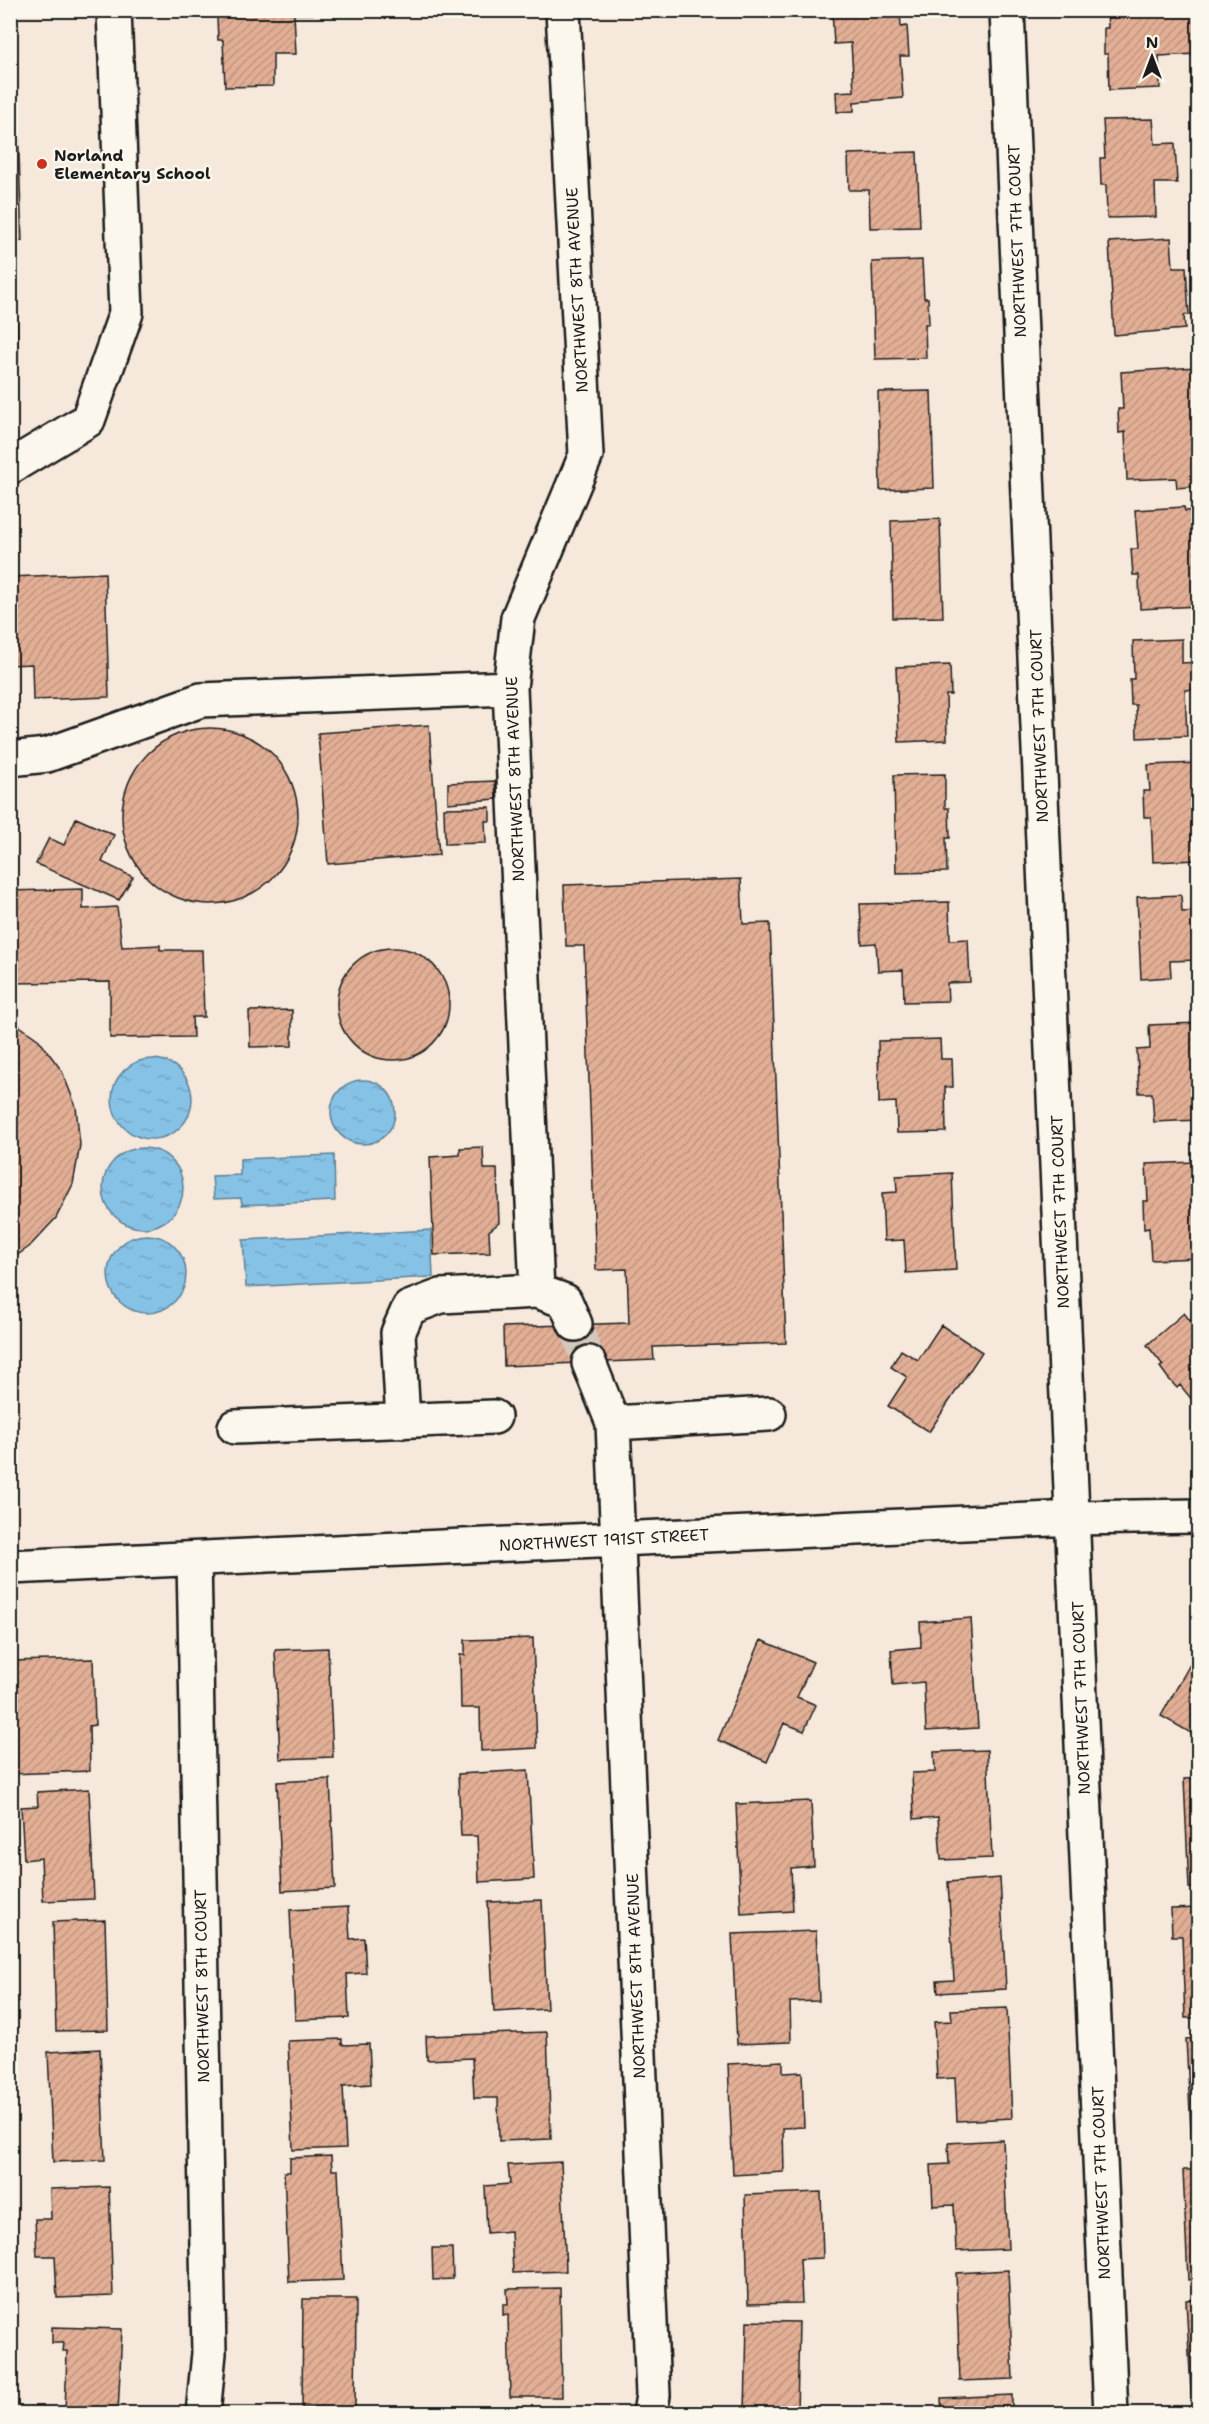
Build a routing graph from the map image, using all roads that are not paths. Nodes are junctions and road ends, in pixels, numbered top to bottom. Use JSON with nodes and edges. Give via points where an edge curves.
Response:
{"nodes":[{"id":1,"x":114,"y":10,"type":"edge"},
{"id":2,"x":562,"y":10,"type":"edge"},
{"id":3,"x":1007,"y":10,"type":"edge"},
{"id":4,"x":10,"y":467,"type":"edge"},
{"id":5,"x":510,"y":688,"type":"junction"},
{"id":6,"x":10,"y":759,"type":"edge"},
{"id":7,"x":537,"y":1290,"type":"junction"},
{"id":8,"x":575,"y":1324,"type":"tunnel mouth"},
{"id":9,"x":589,"y":1363,"type":"tunnel mouth"},
{"id":10,"x":769,"y":1414,"type":"dead end"},
{"id":11,"x":494,"y":1417,"type":"dead end"},
{"id":12,"x":403,"y":1420,"type":"junction"},
{"id":13,"x":614,"y":1423,"type":"junction"},
{"id":14,"x":235,"y":1427,"type":"dead end"},
{"id":15,"x":1198,"y":1516,"type":"edge"},
{"id":16,"x":1073,"y":1518,"type":"junction"},
{"id":17,"x":618,"y":1539,"type":"junction"},
{"id":18,"x":194,"y":1559,"type":"junction"},
{"id":19,"x":10,"y":1567,"type":"edge"},
{"id":20,"x":203,"y":2414,"type":"edge"},
{"id":21,"x":650,"y":2414,"type":"edge"},
{"id":22,"x":1111,"y":2414,"type":"edge"}],
"edges":[{"from":1,"to":4,"type":"street","via":[[126,313],[88,420]]},
{"from":2,"to":5,"type":"street","name":"NORTHWEST 8TH AVENUE","via":[[586,454],[518,618]]},
{"from":3,"to":16,"type":"street","name":"NORTHWEST 7TH COURT"},
{"from":5,"to":6,"type":"street","via":[[201,699],[47,755]]},
{"from":5,"to":7,"type":"street","name":"NORTHWEST 8TH AVENUE"},
{"from":7,"to":8,"type":"street","via":[[565,1300]]},
{"from":7,"to":12,"type":"street","via":[[441,1296],[408,1308],[398,1333]]},
{"from":9,"to":13,"type":"street"},
{"from":10,"to":13,"type":"street"},
{"from":11,"to":12,"type":"street"},
{"from":12,"to":14,"type":"street"},
{"from":13,"to":17,"type":"street","name":"NORTHWEST 8TH AVENUE"},
{"from":15,"to":16,"type":"street","name":"NORTHWEST 191ST STREET"},
{"from":16,"to":17,"type":"street","name":"NORTHWEST 191ST STREET"},
{"from":16,"to":22,"type":"street","name":"NORTHWEST 7TH COURT"},
{"from":17,"to":18,"type":"street","name":"NORTHWEST 191ST STREET"},
{"from":17,"to":21,"type":"street","name":"NORTHWEST 8TH AVENUE","via":[[653,2395]]},
{"from":18,"to":19,"type":"street","name":"NORTHWEST 191ST STREET"},
{"from":18,"to":20,"type":"street","name":"NORTHWEST 8TH COURT","via":[[209,2353]]}]}
